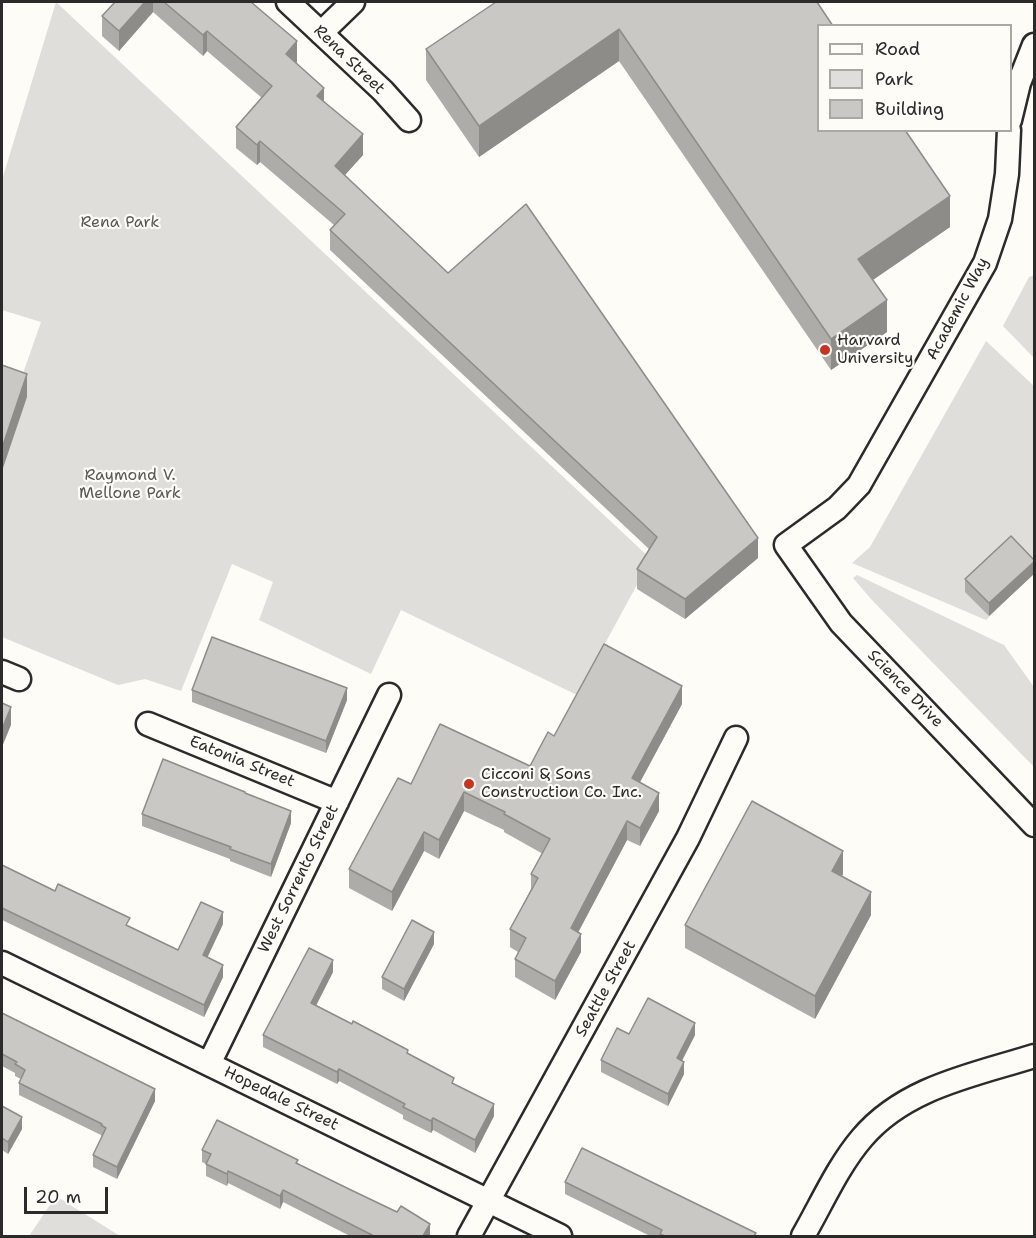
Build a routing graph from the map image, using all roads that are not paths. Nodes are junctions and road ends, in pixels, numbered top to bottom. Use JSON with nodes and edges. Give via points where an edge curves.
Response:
{"nodes":[{"id":1,"x":288,"y":2,"type":"edge"},
{"id":2,"x":353,"y":2,"type":"edge"},
{"id":3,"x":321,"y":33,"type":"junction"},
{"id":4,"x":1035,"y":45,"type":"edge"},
{"id":5,"x":1012,"y":115,"type":"edge"},
{"id":6,"x":409,"y":120,"type":"dead end"},
{"id":7,"x":1009,"y":132,"type":"edge"},
{"id":8,"x":786,"y":545,"type":"joint"},
{"id":9,"x":389,"y":695,"type":"dead end"},
{"id":10,"x":148,"y":724,"type":"dead end"},
{"id":11,"x":736,"y":738,"type":"dead end"},
{"id":12,"x":337,"y":802,"type":"junction"},
{"id":13,"x":1035,"y":825,"type":"edge"},
{"id":14,"x":2,"y":963,"type":"edge"},
{"id":15,"x":1035,"y":1056,"type":"edge"},
{"id":16,"x":209,"y":1064,"type":"junction"},
{"id":17,"x":488,"y":1202,"type":"junction"},
{"id":18,"x":469,"y":1236,"type":"edge"},
{"id":19,"x":560,"y":1236,"type":"edge"},
{"id":20,"x":803,"y":1236,"type":"edge"}],
"edges":[{"from":1,"to":3,"type":"street","name":"Rena Street"},
{"from":2,"to":3,"type":"street"},
{"from":3,"to":6,"type":"street","name":"Rena Street"},
{"from":4,"to":5,"type":"street","via":[[1019,83]]},
{"from":7,"to":8,"type":"street","name":"Academic Way","via":[[1000,219],[985,264],[859,486],[837,508]]},
{"from":8,"to":13,"type":"street","name":"Science Drive","via":[[841,623]]},
{"from":9,"to":12,"type":"street","name":"West Sorrento Street"},
{"from":10,"to":12,"type":"street","name":"Eatonia Street"},
{"from":11,"to":17,"type":"street","name":"Seattle Street","via":[[688,838]]},
{"from":12,"to":16,"type":"street","name":"West Sorrento Street"},
{"from":14,"to":16,"type":"street","name":"Hopedale Street"},
{"from":15,"to":20,"type":"street","via":[[919,1094],[895,1108],[862,1138]]},
{"from":16,"to":17,"type":"street","name":"Hopedale Street"},
{"from":17,"to":18,"type":"street","name":"Seattle Street"},
{"from":17,"to":19,"type":"street","name":"Hopedale Street"}]}
